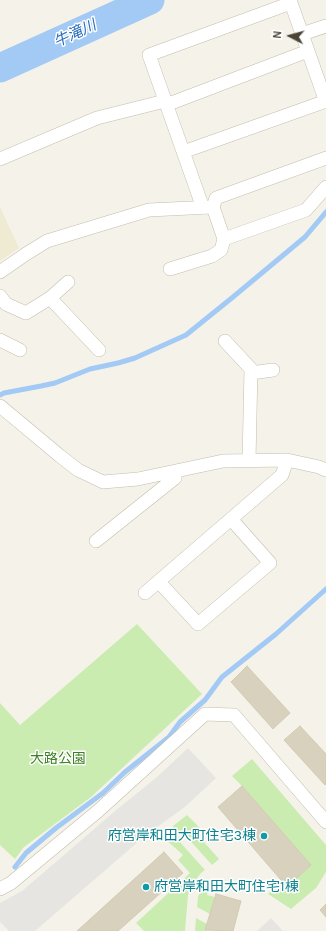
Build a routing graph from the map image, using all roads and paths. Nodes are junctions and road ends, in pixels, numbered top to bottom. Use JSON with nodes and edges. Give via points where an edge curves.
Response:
{"nodes":[{"id":1,"x":290,"y":2,"type":"edge"},
{"id":2,"x":326,"y":26,"type":"edge"},
{"id":3,"x":302,"y":34,"type":"junction"},
{"id":4,"x":308,"y":51,"type":"junction"},
{"id":5,"x":322,"y":76,"type":"edge"},
{"id":6,"x":325,"y":96,"type":"edge"},
{"id":7,"x":166,"y":103,"type":"junction"},
{"id":8,"x":183,"y":152,"type":"junction"},
{"id":9,"x":326,"y":158,"type":"edge"},
{"id":10,"x":0,"y":159,"type":"edge"},
{"id":11,"x":326,"y":187,"type":"edge"},
{"id":12,"x":208,"y":207,"type":"junction"},
{"id":13,"x":224,"y":239,"type":"junction"},
{"id":14,"x":170,"y":269,"type":"dead end"},
{"id":15,"x":0,"y":272,"type":"edge"},
{"id":16,"x":68,"y":282,"type":"dead end"},
{"id":17,"x":0,"y":296,"type":"edge"},
{"id":18,"x":50,"y":298,"type":"junction"},
{"id":19,"x":0,"y":340,"type":"edge"},
{"id":20,"x":225,"y":341,"type":"dead end"},
{"id":21,"x":20,"y":350,"type":"dead end"},
{"id":22,"x":99,"y":350,"type":"dead end"},
{"id":23,"x":273,"y":370,"type":"dead end"},
{"id":24,"x":250,"y":373,"type":"junction"},
{"id":25,"x":0,"y":406,"type":"edge"},
{"id":26,"x":287,"y":460,"type":"junction"},
{"id":27,"x":249,"y":461,"type":"junction"},
{"id":28,"x":326,"y":470,"type":"edge"},
{"id":29,"x":176,"y":471,"type":"junction"},
{"id":30,"x":231,"y":519,"type":"junction"},
{"id":31,"x":96,"y":541,"type":"dead end"},
{"id":32,"x":159,"y":582,"type":"junction"},
{"id":33,"x":145,"y":593,"type":"dead end"},
{"id":34,"x":326,"y":822,"type":"edge"},
{"id":35,"x":0,"y":889,"type":"edge"}],
"edges":[{"from":1,"to":3,"type":"street"},
{"from":1,"to":7,"type":"street","via":[[149,55]]},
{"from":2,"to":3,"type":"street"},
{"from":3,"to":4,"type":"street"},
{"from":4,"to":5,"type":"street"},
{"from":4,"to":7,"type":"street"},
{"from":5,"to":6,"type":"street"},
{"from":6,"to":8,"type":"street"},
{"from":7,"to":8,"type":"street"},
{"from":7,"to":10,"type":"street","via":[[97,118]]},
{"from":8,"to":12,"type":"street"},
{"from":9,"to":12,"type":"street","via":[[216,198]]},
{"from":11,"to":13,"type":"street","via":[[306,210]]},
{"from":12,"to":13,"type":"street"},
{"from":12,"to":15,"type":"street","via":[[149,210],[47,242]]},
{"from":13,"to":14,"type":"street","via":[[221,250],[212,256]]},
{"from":16,"to":18,"type":"street"},
{"from":17,"to":18,"type":"street","via":[[6,304],[26,313]]},
{"from":18,"to":22,"type":"street"},
{"from":19,"to":21,"type":"street"},
{"from":20,"to":24,"type":"street","via":[[251,369]]},
{"from":23,"to":24,"type":"street"},
{"from":24,"to":27,"type":"street"},
{"from":25,"to":29,"type":"street","via":[[78,470],[103,482],[138,479]]},
{"from":26,"to":27,"type":"street"},
{"from":26,"to":28,"type":"street"},
{"from":26,"to":30,"type":"street","via":[[282,475]]},
{"from":27,"to":29,"type":"street","via":[[223,461]]},
{"from":29,"to":31,"type":"street","via":[[176,478]]},
{"from":30,"to":32,"type":"street"},
{"from":30,"to":32,"type":"street","via":[[270,563],[198,624]]},
{"from":32,"to":33,"type":"street"},
{"from":34,"to":35,"type":"street","via":[[234,715],[206,714],[98,811],[15,880]]}]}
